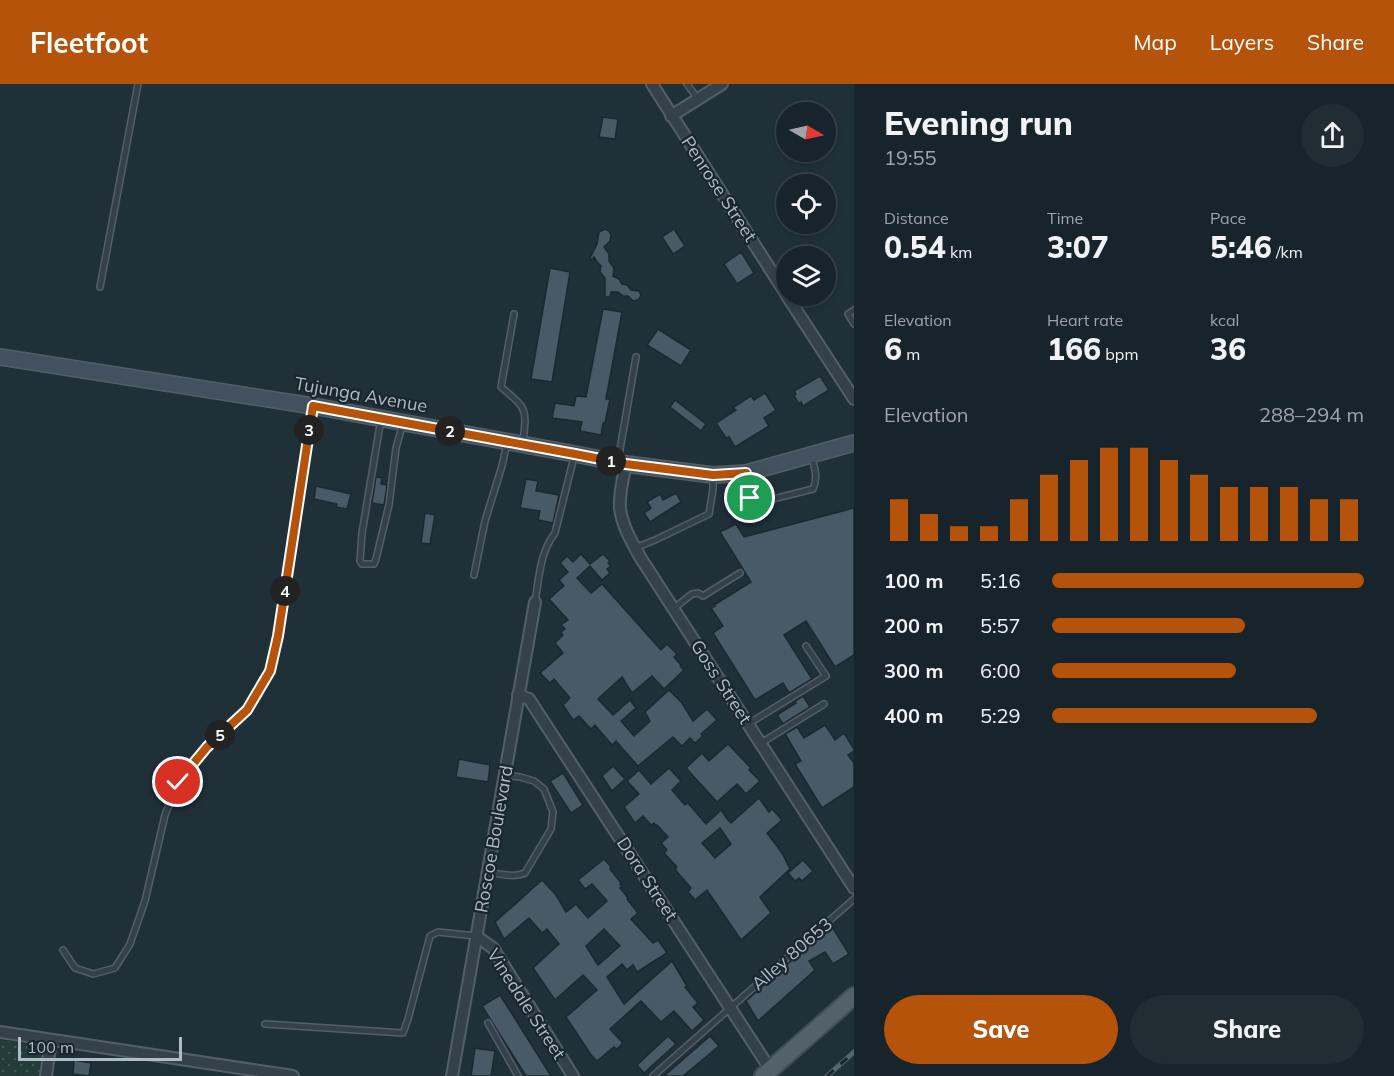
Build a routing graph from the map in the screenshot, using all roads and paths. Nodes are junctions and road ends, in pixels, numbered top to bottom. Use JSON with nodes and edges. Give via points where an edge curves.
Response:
{"nodes":[{"id":1,"x":138,"y":84,"type":"edge"},
{"id":2,"x":652,"y":84,"type":"edge"},
{"id":3,"x":687,"y":84,"type":"edge"},
{"id":4,"x":722,"y":84,"type":"edge"},
{"id":5,"x":698,"y":99,"type":"junction"},
{"id":6,"x":671,"y":116,"type":"junction"},
{"id":7,"x":776,"y":278,"type":"edge"},
{"id":8,"x":100,"y":287,"type":"dead end"},
{"id":9,"x":794,"y":306,"type":"edge"},
{"id":10,"x":854,"y":310,"type":"edge"},
{"id":11,"x":514,"y":314,"type":"dead end"},
{"id":12,"x":854,"y":324,"type":"edge"},
{"id":13,"x":0,"y":357,"type":"edge"},
{"id":14,"x":636,"y":357,"type":"dead end"},
{"id":15,"x":854,"y":399,"type":"edge"},
{"id":16,"x":313,"y":406,"type":"junction"},
{"id":17,"x":381,"y":418,"type":"junction"},
{"id":18,"x":403,"y":422,"type":"junction"},
{"id":19,"x":507,"y":441,"type":"junction"},
{"id":20,"x":854,"y":443,"type":"edge"},
{"id":21,"x":523,"y":444,"type":"junction"},
{"id":22,"x":575,"y":454,"type":"junction"},
{"id":23,"x":812,"y":455,"type":"junction"},
{"id":24,"x":622,"y":464,"type":"junction"},
{"id":25,"x":746,"y":473,"type":"junction"},
{"id":26,"x":713,"y":475,"type":"junction"},
{"id":27,"x":635,"y":548,"type":"junction"},
{"id":28,"x":740,"y":573,"type":"dead end"},
{"id":29,"x":474,"y":574,"type":"dead end"},
{"id":30,"x":535,"y":602,"type":"joint"},
{"id":31,"x":673,"y":609,"type":"junction"},
{"id":32,"x":806,"y":646,"type":"dead end"},
{"id":33,"x":518,"y":694,"type":"junction"},
{"id":34,"x":824,"y":704,"type":"dead end"},
{"id":35,"x":748,"y":724,"type":"junction"},
{"id":36,"x":760,"y":743,"type":"junction"},
{"id":37,"x":505,"y":775,"type":"junction"},
{"id":38,"x":488,"y":872,"type":"junction"},
{"id":39,"x":854,"y":888,"type":"edge"},
{"id":40,"x":854,"y":899,"type":"edge"},
{"id":41,"x":476,"y":936,"type":"junction"},
{"id":42,"x":63,"y":950,"type":"dead end"},
{"id":43,"x":854,"y":996,"type":"edge"},
{"id":44,"x":731,"y":1009,"type":"junction"},
{"id":45,"x":488,"y":1023,"type":"dead end"},
{"id":46,"x":265,"y":1024,"type":"dead end"},
{"id":47,"x":0,"y":1032,"type":"edge"},
{"id":48,"x":51,"y":1040,"type":"junction"},
{"id":49,"x":209,"y":1063,"type":"junction"},
{"id":50,"x":767,"y":1072,"type":"edge"},
{"id":51,"x":46,"y":1076,"type":"edge"},
{"id":52,"x":207,"y":1076,"type":"edge"},
{"id":53,"x":293,"y":1076,"type":"edge"},
{"id":54,"x":452,"y":1076,"type":"edge"},
{"id":55,"x":518,"y":1076,"type":"edge"},
{"id":56,"x":573,"y":1076,"type":"edge"},
{"id":57,"x":653,"y":1076,"type":"edge"}],
"edges":[{"from":1,"to":8,"type":"lane"},
{"from":2,"to":6,"type":"street","name":"Penrose Street"},
{"from":3,"to":5,"type":"lane"},
{"from":4,"to":5,"type":"street"},
{"from":5,"to":6,"type":"street"},
{"from":6,"to":7,"type":"street","name":"Penrose Street"},
{"from":9,"to":15,"type":"street","name":"Penrose Street"},
{"from":10,"to":12,"type":"lane","via":[[848,314]]},
{"from":11,"to":21,"type":"lane","via":[[501,387],[523,406]]},
{"from":13,"to":16,"type":"street","name":"Tujunga Avenue"},
{"from":14,"to":24,"type":"lane"},
{"from":16,"to":17,"type":"street","name":"Tujunga Avenue"},
{"from":16,"to":42,"type":"lane","via":[[270,671],[247,710],[207,747],[178,782],[165,815],[145,901],[130,944],[115,968],[93,974],[75,968]]},
{"from":17,"to":18,"type":"street","name":"Tujunga Avenue"},
{"from":17,"to":18,"type":"lane","via":[[362,533],[362,564],[374,564],[376,559]]},
{"from":18,"to":19,"type":"street","name":"Tujunga Avenue"},
{"from":19,"to":21,"type":"street","name":"Tujunga Avenue"},
{"from":19,"to":29,"type":"lane"},
{"from":20,"to":23,"type":"street","name":"Tujunga Avenue"},
{"from":21,"to":22,"type":"street","name":"Tujunga Avenue"},
{"from":22,"to":24,"type":"street","name":"Tujunga Avenue"},
{"from":22,"to":30,"type":"lane","via":[[555,533],[544,552]]},
{"from":23,"to":25,"type":"street","name":"Tujunga Avenue"},
{"from":23,"to":25,"type":"lane","via":[[816,474],[813,489],[760,502],[750,498],[746,491]]},
{"from":24,"to":26,"type":"street","name":"Tujunga Avenue"},
{"from":24,"to":27,"type":"street","name":"Goss Street","via":[[620,508]]},
{"from":25,"to":26,"type":"street","name":"Tujunga Avenue"},
{"from":26,"to":27,"type":"lane","via":[[709,514]]},
{"from":27,"to":31,"type":"street","name":"Goss Street"},
{"from":28,"to":31,"type":"lane","via":[[703,596],[692,594]]},
{"from":30,"to":33,"type":"street","name":"Roscoe Boulevard"},
{"from":31,"to":35,"type":"street","name":"Goss Street"},
{"from":32,"to":35,"type":"lane","via":[[826,676]]},
{"from":33,"to":37,"type":"street","name":"Roscoe Boulevard"},
{"from":33,"to":44,"type":"street","name":"Dora Street","via":[[529,699]]},
{"from":34,"to":36,"type":"lane"},
{"from":35,"to":36,"type":"street","name":"Goss Street"},
{"from":36,"to":39,"type":"street","name":"Goss Street"},
{"from":37,"to":38,"type":"street","name":"Roscoe Boulevard"},
{"from":37,"to":38,"type":"lane","via":[[534,781],[544,789],[553,812],[551,829],[525,873]]},
{"from":38,"to":41,"type":"street","name":"Roscoe Boulevard"},
{"from":40,"to":44,"type":"lane","name":"Alley 80653"},
{"from":41,"to":46,"type":"lane","via":[[438,932],[430,936],[403,1033]]},
{"from":41,"to":54,"type":"street","name":"Roscoe Boulevard"},
{"from":41,"to":56,"type":"street","name":"Vinedale Street","via":[[493,948]]},
{"from":43,"to":50,"type":"main road"},
{"from":44,"to":50,"type":"street","name":"Dora Street"},
{"from":44,"to":57,"type":"lane","name":"Alley 80653"},
{"from":45,"to":55,"type":"lane"},
{"from":47,"to":48,"type":"street"},
{"from":48,"to":49,"type":"street"},
{"from":48,"to":51,"type":"street"},
{"from":49,"to":52,"type":"street"},
{"from":49,"to":53,"type":"street"}]}
